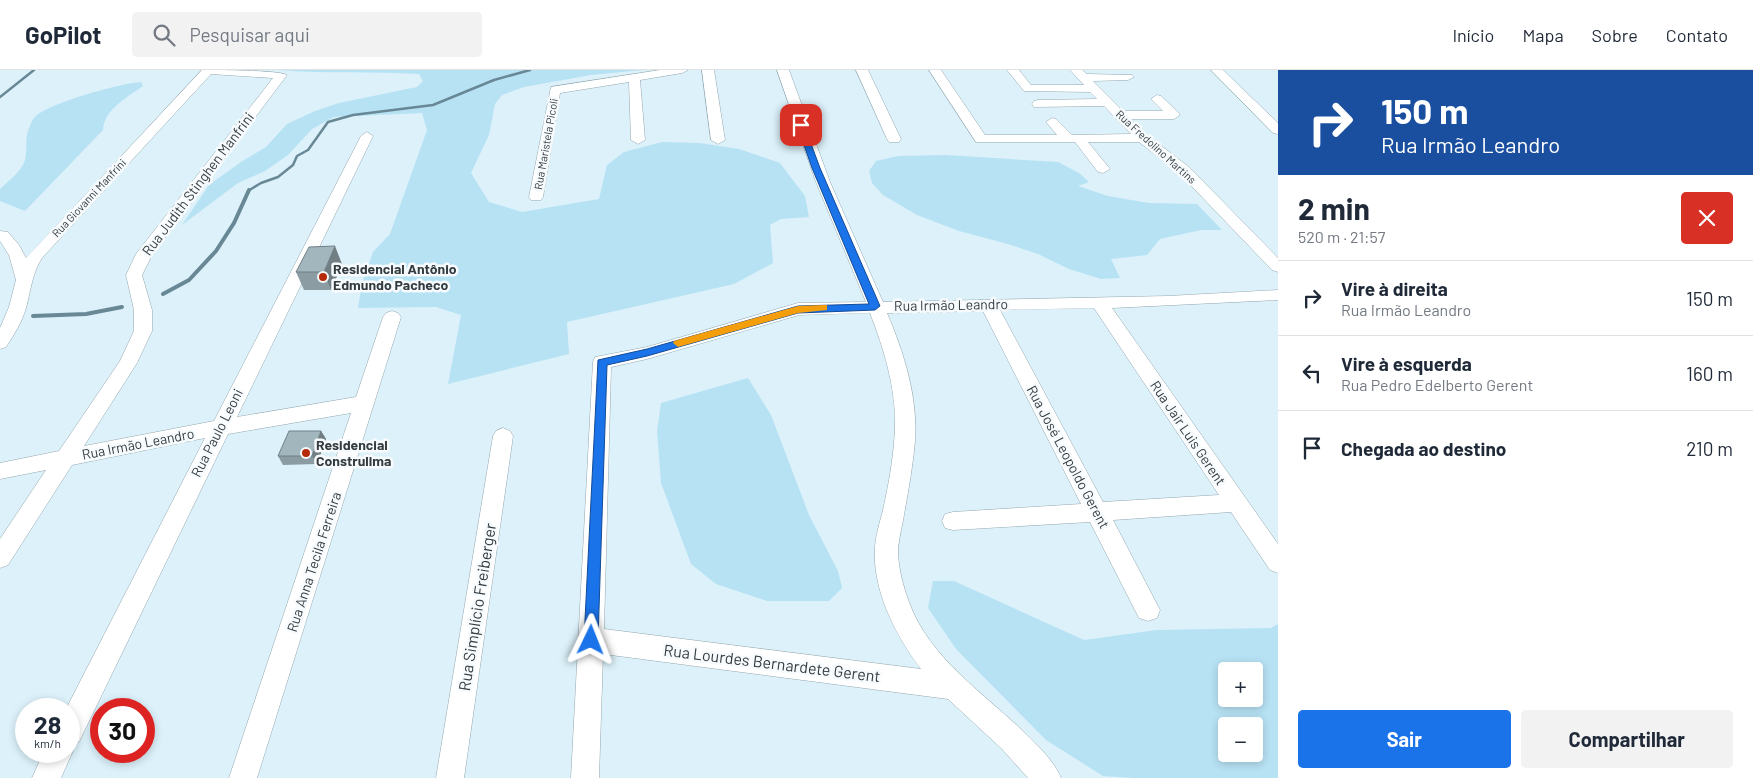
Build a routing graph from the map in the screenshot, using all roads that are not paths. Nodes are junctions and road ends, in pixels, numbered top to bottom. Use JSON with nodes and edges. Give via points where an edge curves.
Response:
{"nodes":[{"id":1,"x":209,"y":70,"type":"edge"},
{"id":2,"x":682,"y":70,"type":"edge"},
{"id":3,"x":708,"y":70,"type":"edge"},
{"id":4,"x":783,"y":70,"type":"edge"},
{"id":5,"x":862,"y":70,"type":"edge"},
{"id":6,"x":935,"y":70,"type":"edge"},
{"id":7,"x":1013,"y":70,"type":"edge"},
{"id":8,"x":1217,"y":70,"type":"edge"},
{"id":9,"x":1080,"y":74,"type":"edge"},
{"id":10,"x":634,"y":77,"type":"junction"},
{"id":11,"x":1128,"y":77,"type":"dead end"},
{"id":12,"x":1093,"y":88,"type":"junction"},
{"id":13,"x":1157,"y":99,"type":"dead end"},
{"id":14,"x":1107,"y":102,"type":"junction"},
{"id":15,"x":1038,"y":104,"type":"dead end"},
{"id":16,"x":1120,"y":115,"type":"junction"},
{"id":17,"x":1052,"y":122,"type":"dead end"},
{"id":18,"x":1278,"y":130,"type":"edge"},
{"id":19,"x":367,"y":136,"type":"dead end"},
{"id":20,"x":1142,"y":138,"type":"junction"},
{"id":21,"x":894,"y":139,"type":"dead end"},
{"id":22,"x":1074,"y":139,"type":"junction"},
{"id":23,"x":638,"y":140,"type":"dead end"},
{"id":24,"x":718,"y":140,"type":"dead end"},
{"id":25,"x":1104,"y":169,"type":"dead end"},
{"id":26,"x":536,"y":197,"type":"dead end"},
{"id":27,"x":3,"y":235,"type":"dead end"},
{"id":28,"x":1278,"y":267,"type":"edge"},
{"id":29,"x":23,"y":278,"type":"junction"},
{"id":30,"x":1278,"y":295,"type":"edge"},
{"id":31,"x":1099,"y":302,"type":"junction"},
{"id":32,"x":988,"y":304,"type":"junction"},
{"id":33,"x":875,"y":306,"type":"junction"},
{"id":34,"x":392,"y":317,"type":"dead end"},
{"id":35,"x":0,"y":343,"type":"edge"},
{"id":36,"x":365,"y":403,"type":"junction"},
{"id":37,"x":219,"y":428,"type":"junction"},
{"id":38,"x":503,"y":436,"type":"dead end"},
{"id":39,"x":66,"y":458,"type":"junction"},
{"id":40,"x":0,"y":471,"type":"edge"},
{"id":41,"x":1236,"y":503,"type":"junction"},
{"id":42,"x":1097,"y":512,"type":"junction"},
{"id":43,"x":952,"y":521,"type":"dead end"},
{"id":44,"x":0,"y":558,"type":"edge"},
{"id":45,"x":1278,"y":564,"type":"edge"},
{"id":46,"x":1148,"y":610,"type":"dead end"},
{"id":47,"x":591,"y":640,"type":"junction"},
{"id":48,"x":953,"y":686,"type":"junction"},
{"id":49,"x":80,"y":710,"type":"edge"},
{"id":50,"x":53,"y":763,"type":"edge"},
{"id":51,"x":46,"y":778,"type":"edge"},
{"id":52,"x":243,"y":778,"type":"edge"},
{"id":53,"x":450,"y":778,"type":"edge"},
{"id":54,"x":585,"y":778,"type":"edge"},
{"id":55,"x":1047,"y":778,"type":"edge"}],
"edges":[{"from":1,"to":29,"type":"street","name":"Rua Giovanni Manfrini","via":[[41,249]]},
{"from":1,"to":39,"type":"street","name":"Rua Judith Stinghen Manfrini","via":[[281,75],[144,254],[134,275],[143,310],[137,346]]},
{"from":2,"to":10,"type":"street"},
{"from":3,"to":24,"type":"street"},
{"from":4,"to":33,"type":"street","via":[[813,160]]},
{"from":5,"to":21,"type":"street"},
{"from":6,"to":22,"type":"street","via":[[981,139]]},
{"from":7,"to":12,"type":"street","via":[[1028,89]]},
{"from":8,"to":18,"type":"street"},
{"from":9,"to":11,"type":"street"},
{"from":9,"to":12,"type":"street","name":"Rua Fredolino Martins"},
{"from":10,"to":23,"type":"street"},
{"from":10,"to":26,"type":"street","name":"Rua Maristela Picoli","via":[[555,90]]},
{"from":12,"to":14,"type":"street","name":"Rua Fredolino Martins"},
{"from":13,"to":16,"type":"street","via":[[1174,115]]},
{"from":14,"to":15,"type":"street"},
{"from":14,"to":16,"type":"street","name":"Rua Fredolino Martins"},
{"from":16,"to":20,"type":"street","name":"Rua Fredolino Martins"},
{"from":17,"to":22,"type":"street"},
{"from":19,"to":37,"type":"street","name":"Rua Paulo Leoni"},
{"from":20,"to":22,"type":"street"},
{"from":20,"to":28,"type":"street","name":"Rua Fredolino Martins","via":[[1184,170]]},
{"from":22,"to":25,"type":"street"},
{"from":27,"to":29,"type":"street","via":[[17,253]]},
{"from":29,"to":35,"type":"street","name":"Rua Giovanni Manfrini","via":[[13,320]]},
{"from":30,"to":31,"type":"street","name":"Rua Irmão Leandro"},
{"from":31,"to":32,"type":"street","name":"Rua Irmão Leandro"},
{"from":31,"to":41,"type":"street","name":"Rua Jair Luis Gerent"},
{"from":32,"to":33,"type":"street","name":"Rua Irmão Leandro"},
{"from":32,"to":42,"type":"street","name":"Rua José Leopoldo Gerent"},
{"from":33,"to":47,"type":"street","name":"Rua Irmão Leandro","via":[[798,309],[602,362]]},
{"from":33,"to":48,"type":"street","via":[[896,362],[905,418],[904,446],[887,558],[894,594],[905,623],[925,656]]},
{"from":34,"to":36,"type":"street","name":"Rua Anna Tecila Ferreira"},
{"from":36,"to":37,"type":"street","name":"Rua Irmão Leandro"},
{"from":36,"to":52,"type":"street","name":"Rua Anna Tecila Ferreira"},
{"from":37,"to":39,"type":"street","name":"Rua Irmão Leandro"},
{"from":37,"to":49,"type":"street","name":"Rua Paulo Leoni"},
{"from":38,"to":53,"type":"street","name":"Rua Simplício Freiberger"},
{"from":39,"to":40,"type":"street","name":"Rua Irmão Leandro"},
{"from":39,"to":44,"type":"street","name":"Rua Judith Stinghen Manfrini"},
{"from":41,"to":42,"type":"street"},
{"from":41,"to":45,"type":"street","name":"Rua Jair Luis Gerent"},
{"from":42,"to":43,"type":"street"},
{"from":42,"to":46,"type":"street","name":"Rua José Leopoldo Gerent"},
{"from":47,"to":48,"type":"street","name":"Rua Lourdes Bernardete Gerent"},
{"from":47,"to":54,"type":"street"},
{"from":48,"to":55,"type":"street","via":[[1033,760]]},
{"from":50,"to":51,"type":"street"}]}
